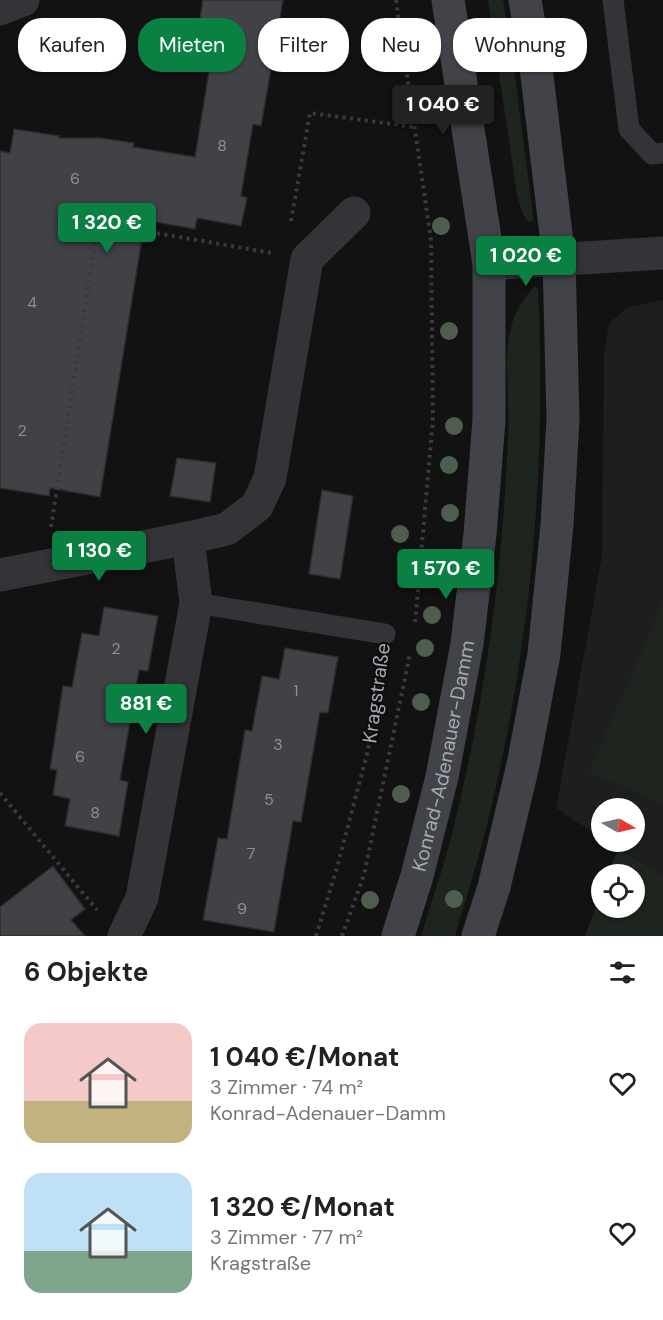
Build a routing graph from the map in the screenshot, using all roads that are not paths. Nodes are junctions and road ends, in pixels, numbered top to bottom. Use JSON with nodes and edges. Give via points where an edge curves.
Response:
{"nodes":[{"id":1,"x":22,"y":0,"type":"edge"},
{"id":2,"x":448,"y":0,"type":"edge"},
{"id":3,"x":525,"y":0,"type":"edge"},
{"id":4,"x":613,"y":0,"type":"edge"},
{"id":5,"x":0,"y":9,"type":"edge"},
{"id":6,"x":663,"y":153,"type":"edge"},
{"id":7,"x":354,"y":213,"type":"dead end"},
{"id":8,"x":663,"y":252,"type":"edge"},
{"id":9,"x":559,"y":259,"type":"junction"},
{"id":10,"x":489,"y":264,"type":"junction"},
{"id":11,"x":188,"y":538,"type":"junction"},
{"id":12,"x":0,"y":575,"type":"edge"},
{"id":13,"x":196,"y":603,"type":"junction"},
{"id":14,"x":385,"y":634,"type":"road end"},
{"id":15,"x":114,"y":927,"type":"edge"},
{"id":16,"x":398,"y":936,"type":"edge"},
{"id":17,"x":478,"y":936,"type":"edge"}],
"edges":[{"from":1,"to":5,"type":"street"},
{"from":2,"to":10,"type":"main road","name":"Konrad-Adenauer-Damm"},
{"from":3,"to":9,"type":"main road"},
{"from":4,"to":6,"type":"lane","via":[[629,129],[652,154]]},
{"from":7,"to":11,"type":"street","via":[[307,259],[270,478],[258,506],[227,529]]},
{"from":8,"to":9,"type":"street"},
{"from":9,"to":10,"type":"street"},
{"from":9,"to":17,"type":"main road","via":[[563,418],[544,654],[523,765],[494,887]]},
{"from":10,"to":16,"type":"main road","name":"Konrad-Adenauer-Damm","via":[[489,420],[467,644],[442,777]]},
{"from":11,"to":12,"type":"street"},
{"from":11,"to":13,"type":"street"},
{"from":13,"to":14,"type":"lane","name":"Kragstraße"},
{"from":13,"to":15,"type":"street","via":[[142,898]]}]}
